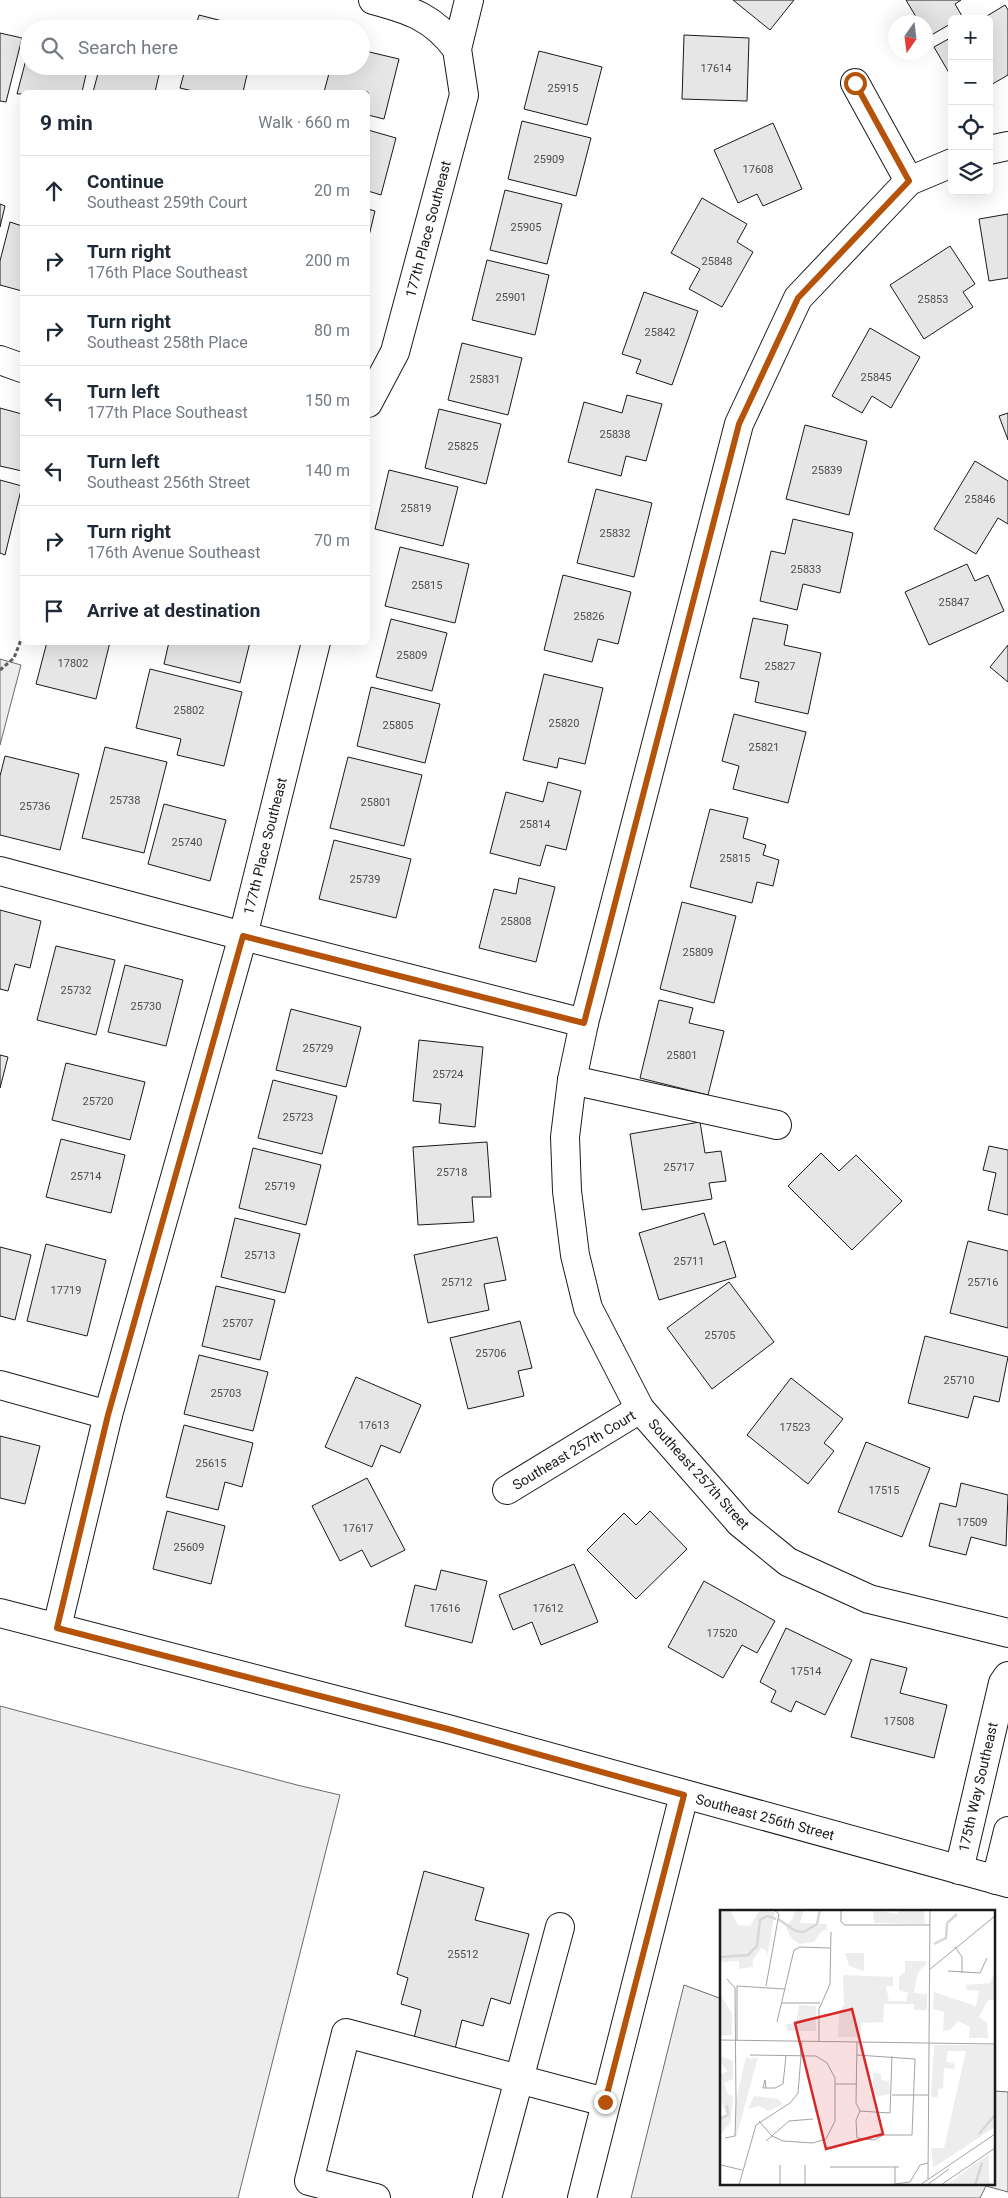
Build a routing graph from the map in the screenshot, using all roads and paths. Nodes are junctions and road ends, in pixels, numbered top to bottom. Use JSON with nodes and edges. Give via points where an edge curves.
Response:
{"nodes":[{"id":1,"x":373,"y":0,"type":"edge"},
{"id":2,"x":469,"y":0,"type":"edge"},
{"id":3,"x":457,"y":49,"type":"junction"},
{"id":4,"x":855,"y":83,"type":"dead end"},
{"id":5,"x":1008,"y":146,"type":"edge"},
{"id":6,"x":993,"y":149,"type":"edge"},
{"id":7,"x":948,"y":165,"type":"edge"},
{"id":8,"x":909,"y":181,"type":"junction"},
{"id":9,"x":0,"y":360,"type":"edge"},
{"id":10,"x":20,"y":367,"type":"edge"},
{"id":11,"x":370,"y":399,"type":"edge"},
{"id":12,"x":20,"y":642,"type":"edge"},
{"id":13,"x":315,"y":645,"type":"edge"},
{"id":14,"x":0,"y":670,"type":"edge"},
{"id":15,"x":0,"y":871,"type":"edge"},
{"id":16,"x":243,"y":936,"type":"junction"},
{"id":17,"x":584,"y":1023,"type":"junction"},
{"id":18,"x":572,"y":1080,"type":"junction"},
{"id":19,"x":777,"y":1125,"type":"dead end"},
{"id":20,"x":0,"y":1385,"type":"edge"},
{"id":21,"x":640,"y":1409,"type":"junction"},
{"id":22,"x":108,"y":1415,"type":"junction"},
{"id":23,"x":507,"y":1490,"type":"dead end"},
{"id":24,"x":0,"y":1613,"type":"edge"},
{"id":25,"x":57,"y":1628,"type":"junction"},
{"id":26,"x":1008,"y":1633,"type":"edge"},
{"id":27,"x":1008,"y":1676,"type":"edge"},
{"id":28,"x":684,"y":1795,"type":"junction"},
{"id":29,"x":1008,"y":1832,"type":"edge"},
{"id":30,"x":959,"y":1870,"type":"junction"},
{"id":31,"x":1002,"y":1881,"type":"edge"},
{"id":32,"x":560,"y":1927,"type":"dead end"},
{"id":33,"x":519,"y":2079,"type":"junction"},
{"id":34,"x":605,"y":2102,"type":"junction"},
{"id":35,"x":376,"y":2198,"type":"edge"},
{"id":36,"x":487,"y":2198,"type":"edge"},
{"id":37,"x":582,"y":2198,"type":"edge"}],
"edges":[{"from":1,"to":3,"type":"street","via":[[419,14],[444,32]]},
{"from":2,"to":3,"type":"street"},
{"from":3,"to":11,"type":"street","name":"177th Place Southeast","via":[[464,95],[395,352]]},
{"from":4,"to":8,"type":"street"},
{"from":5,"to":6,"type":"street"},
{"from":7,"to":8,"type":"street"},
{"from":8,"to":17,"type":"street","name":"Southeast 257th Street","via":[[798,298],[739,424]]},
{"from":9,"to":10,"type":"street"},
{"from":12,"to":14,"type":"path","via":[[14,658]]},
{"from":13,"to":16,"type":"street","name":"177th Place Southeast"},
{"from":15,"to":16,"type":"street"},
{"from":16,"to":17,"type":"street"},
{"from":16,"to":22,"type":"street","name":"177th Place Southeast"},
{"from":17,"to":18,"type":"street","name":"Southeast 257th Street"},
{"from":18,"to":19,"type":"street"},
{"from":18,"to":21,"type":"street","name":"Southeast 257th Street","via":[[565,1137],[567,1192],[575,1255],[588,1308]]},
{"from":20,"to":22,"type":"street"},
{"from":21,"to":23,"type":"street","name":"Southeast 257th Court"},
{"from":21,"to":26,"type":"street","name":"Southeast 257th Street","via":[[740,1523],[788,1562],[869,1599]]},
{"from":22,"to":25,"type":"street","name":"177th Place Southeast"},
{"from":24,"to":25,"type":"street","name":"Southeast 256th Street"},
{"from":25,"to":28,"type":"street","name":"Southeast 256th Street","via":[[448,1729]]},
{"from":27,"to":30,"type":"street","name":"175th Way Southeast","via":[[1003,1683]]},
{"from":28,"to":30,"type":"street","name":"Southeast 256th Street"},
{"from":28,"to":34,"type":"street"},
{"from":29,"to":31,"type":"street"},
{"from":30,"to":31,"type":"street","name":"Southeast 256th Street"},
{"from":32,"to":33,"type":"street"},
{"from":33,"to":34,"type":"street"},
{"from":33,"to":35,"type":"street","via":[[346,2033],[309,2181]]},
{"from":33,"to":36,"type":"street"},
{"from":34,"to":37,"type":"street"}]}
